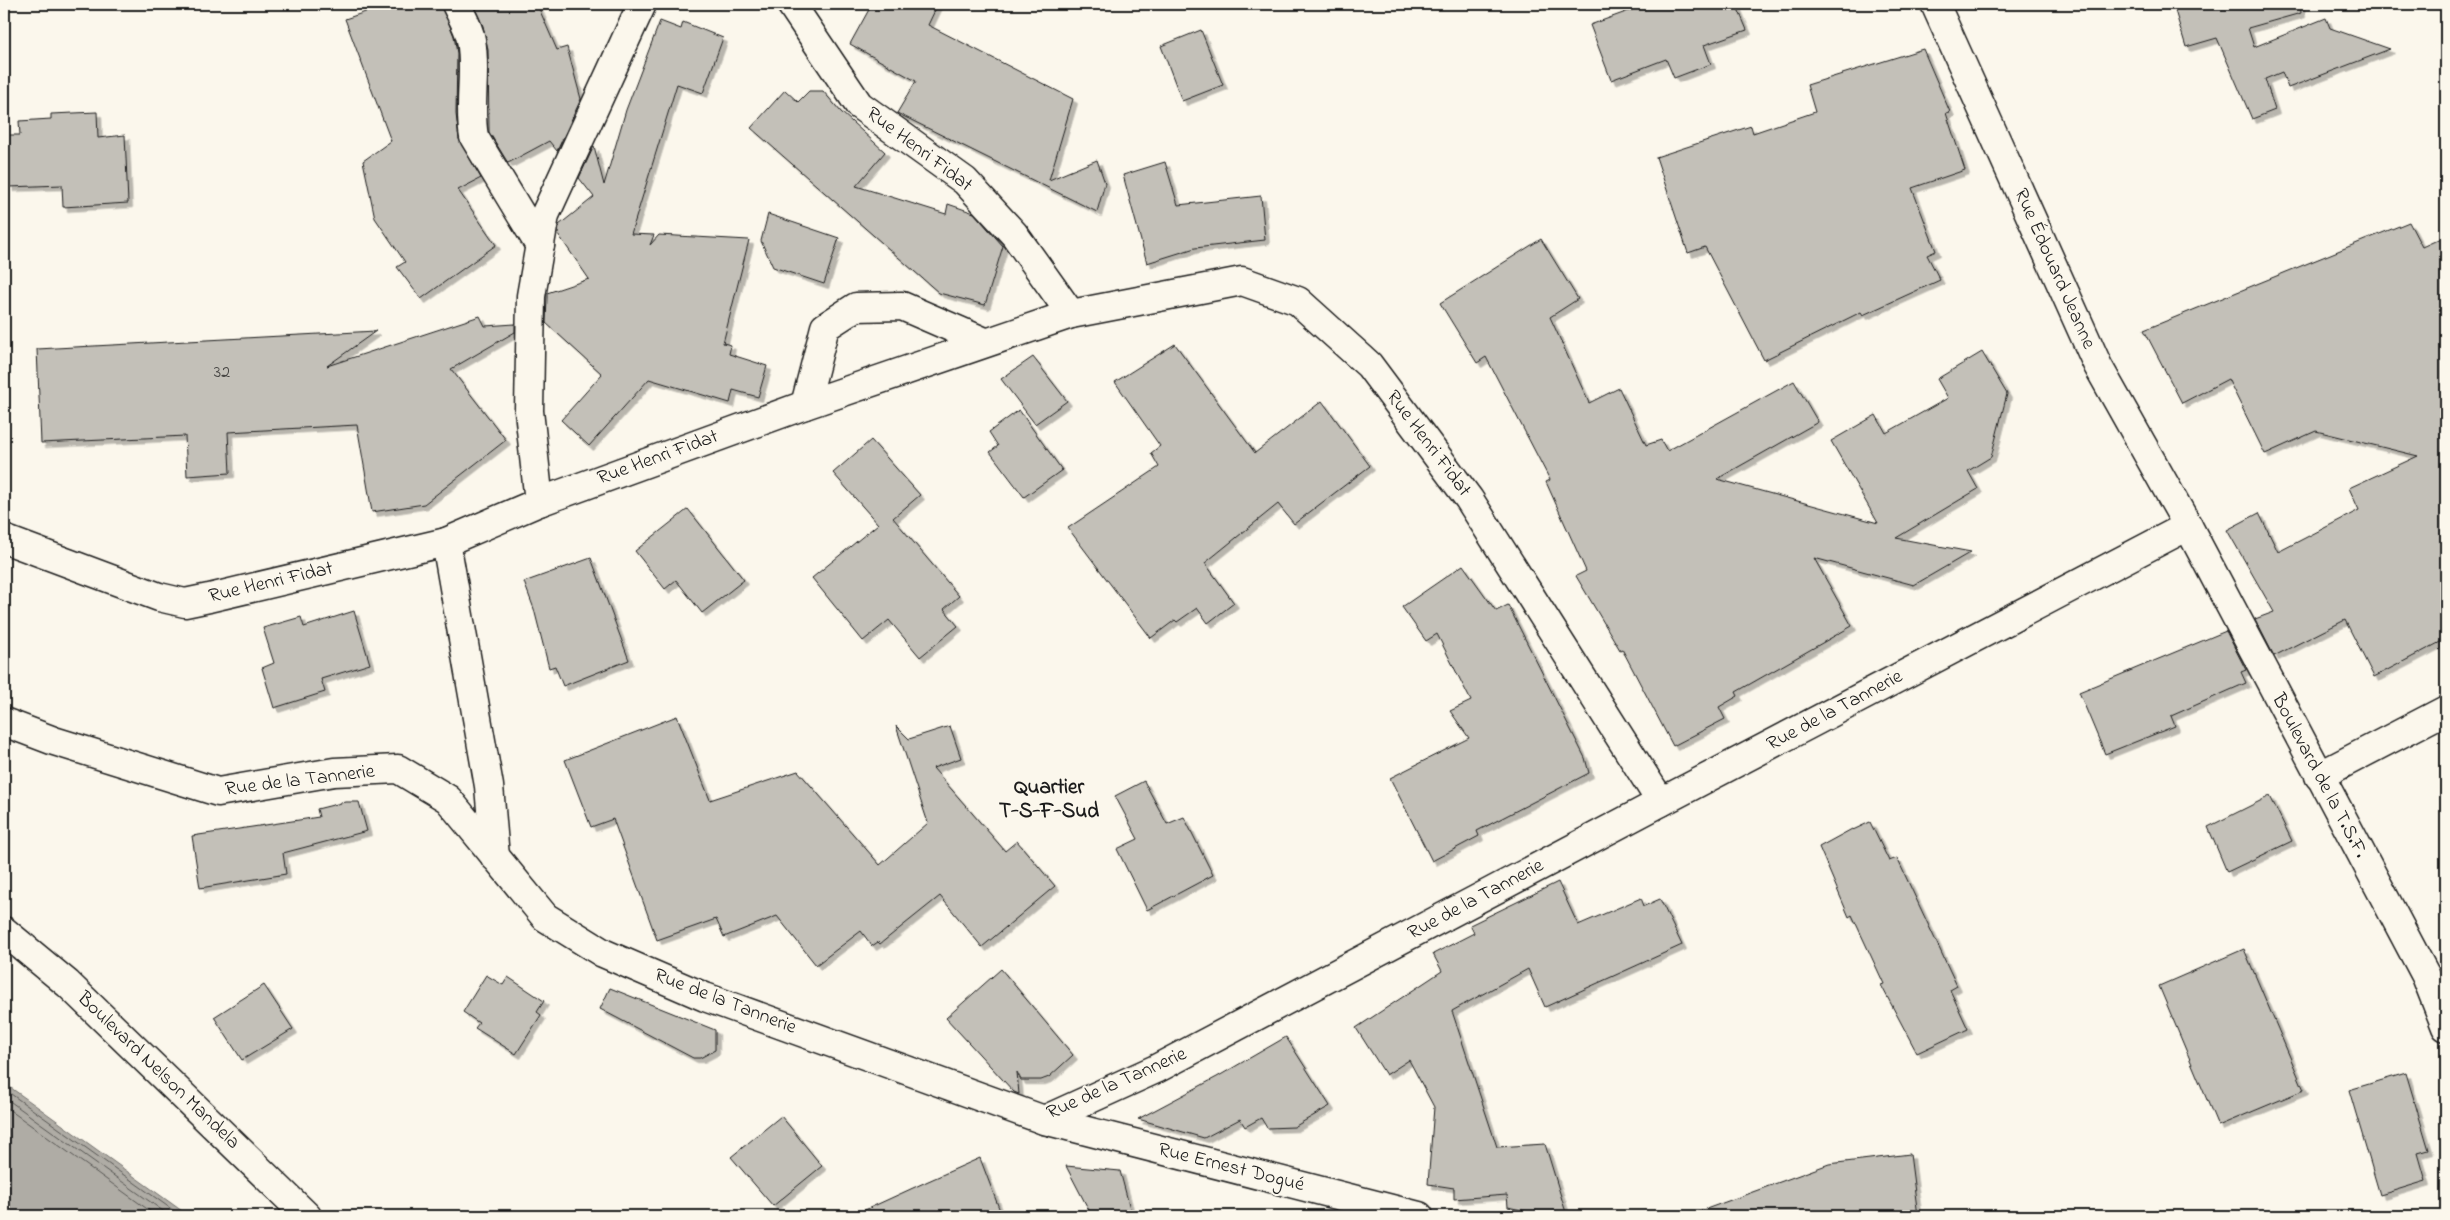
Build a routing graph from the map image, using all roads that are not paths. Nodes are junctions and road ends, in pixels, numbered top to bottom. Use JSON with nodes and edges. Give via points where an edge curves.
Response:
{"nodes":[{"id":1,"x":456,"y":4,"type":"edge"},
{"id":2,"x":642,"y":4,"type":"edge"},
{"id":3,"x":791,"y":4,"type":"edge"},
{"id":4,"x":1935,"y":4,"type":"edge"},
{"id":5,"x":540,"y":246,"type":"junction"},
{"id":6,"x":1072,"y":314,"type":"junction"},
{"id":7,"x":985,"y":342,"type":"junction"},
{"id":8,"x":805,"y":405,"type":"junction"},
{"id":9,"x":539,"y":502,"type":"junction"},
{"id":10,"x":2188,"y":526,"type":"junction"},
{"id":11,"x":4,"y":540,"type":"edge"},
{"id":12,"x":446,"y":542,"type":"junction"},
{"id":13,"x":2446,"y":710,"type":"edge"},
{"id":14,"x":4,"y":722,"type":"edge"},
{"id":15,"x":2319,"y":776,"type":"junction"},
{"id":16,"x":1661,"y":802,"type":"junction"},
{"id":17,"x":495,"y":857,"type":"junction"},
{"id":18,"x":4,"y":931,"type":"edge"},
{"id":19,"x":2446,"y":1027,"type":"edge"},
{"id":20,"x":1044,"y":1120,"type":"junction"},
{"id":21,"x":307,"y":1216,"type":"edge"},
{"id":22,"x":1419,"y":1216,"type":"edge"}],
"edges":[{"from":1,"to":5,"type":"street","via":[[471,38],[470,120],[474,137]]},
{"from":2,"to":5,"type":"street","via":[[545,215]]},
{"from":3,"to":6,"type":"street","name":"Rue Henri Fidat","via":[[859,104],[965,181],[1014,234]]},
{"from":4,"to":10,"type":"street","name":"Rue Édouard Jeanne","via":[[2098,366]]},
{"from":5,"to":9,"type":"street","via":[[531,296],[530,411]]},
{"from":6,"to":7,"type":"street","name":"Rue Henri Fidat"},
{"from":6,"to":16,"type":"street","name":"Rue Henri Fidat","via":[[1242,281],[1298,301],[1369,364],[1469,499]]},
{"from":7,"to":8,"type":"street","name":"Rue Henri Fidat"},
{"from":7,"to":8,"type":"street","via":[[902,306],[856,307],[825,326]]},
{"from":8,"to":9,"type":"street","name":"Rue Henri Fidat"},
{"from":9,"to":12,"type":"street","name":"Rue Henri Fidat"},
{"from":10,"to":15,"type":"street","name":"Boulevard de la T.S.F."},
{"from":10,"to":16,"type":"street","name":"Rue de la Tannerie"},
{"from":11,"to":12,"type":"street","name":"Rue Henri Fidat","via":[[159,598],[185,603]]},
{"from":12,"to":17,"type":"street","via":[[489,786]]},
{"from":13,"to":15,"type":"street"},
{"from":14,"to":17,"type":"street","name":"Rue de la Tannerie","via":[[54,742],[218,792],[334,772],[398,769],[448,800]]},
{"from":15,"to":19,"type":"street","name":"Boulevard de la T.S.F.","via":[[2426,976]]},
{"from":16,"to":20,"type":"street","name":"Rue de la Tannerie","via":[[1156,1069]]},
{"from":17,"to":20,"type":"street","name":"Rue de la Tannerie","via":[[545,918],[603,954],[705,997]]},
{"from":18,"to":21,"type":"street","name":"Boulevard Nelson Mandela","via":[[68,984]]},
{"from":20,"to":22,"type":"street","name":"Rue Ernest Dogué"}]}
